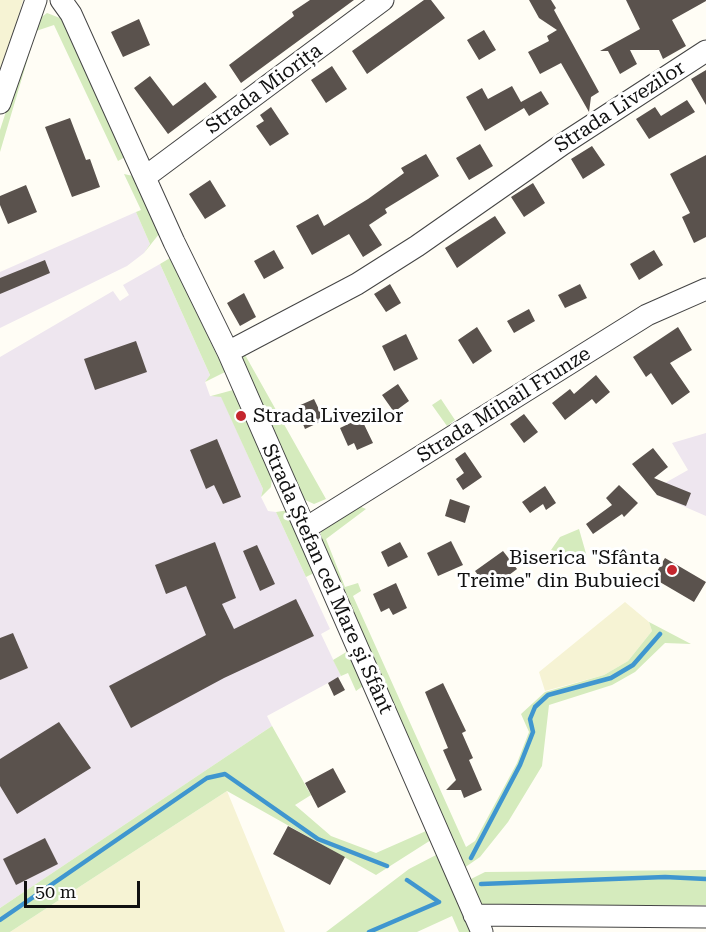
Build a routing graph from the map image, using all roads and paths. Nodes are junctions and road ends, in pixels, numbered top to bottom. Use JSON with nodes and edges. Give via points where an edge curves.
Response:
{"nodes":[{"id":1,"x":36,"y":0,"type":"edge"},
{"id":2,"x":61,"y":0,"type":"edge"},
{"id":3,"x":383,"y":0,"type":"edge"},
{"id":4,"x":706,"y":51,"type":"edge"},
{"id":5,"x":0,"y":103,"type":"edge"},
{"id":6,"x":145,"y":177,"type":"junction"},
{"id":7,"x":706,"y":289,"type":"edge"},
{"id":8,"x":228,"y":352,"type":"junction"},
{"id":9,"x":306,"y":528,"type":"junction"},
{"id":10,"x":706,"y":917,"type":"edge"},
{"id":11,"x":478,"y":923,"type":"edge"}],
"edges":[{"from":1,"to":5,"type":"street"},
{"from":2,"to":6,"type":"street","name":"Strada Ștefan cel Mare și Sfânt","via":[[71,14]]},
{"from":3,"to":6,"type":"street","name":"Strada Miorița"},
{"from":4,"to":8,"type":"street","name":"Strada Livezilor","via":[[357,284]]},
{"from":6,"to":8,"type":"street","name":"Strada Ștefan cel Mare și Sfânt"},
{"from":7,"to":9,"type":"street","name":"Strada Mihail Frunze","via":[[647,315]]},
{"from":8,"to":9,"type":"street","name":"Strada Ștefan cel Mare și Sfânt"},
{"from":9,"to":11,"type":"street","name":"Strada Ștefan cel Mare și Sfânt"},
{"from":10,"to":11,"type":"street"}]}
